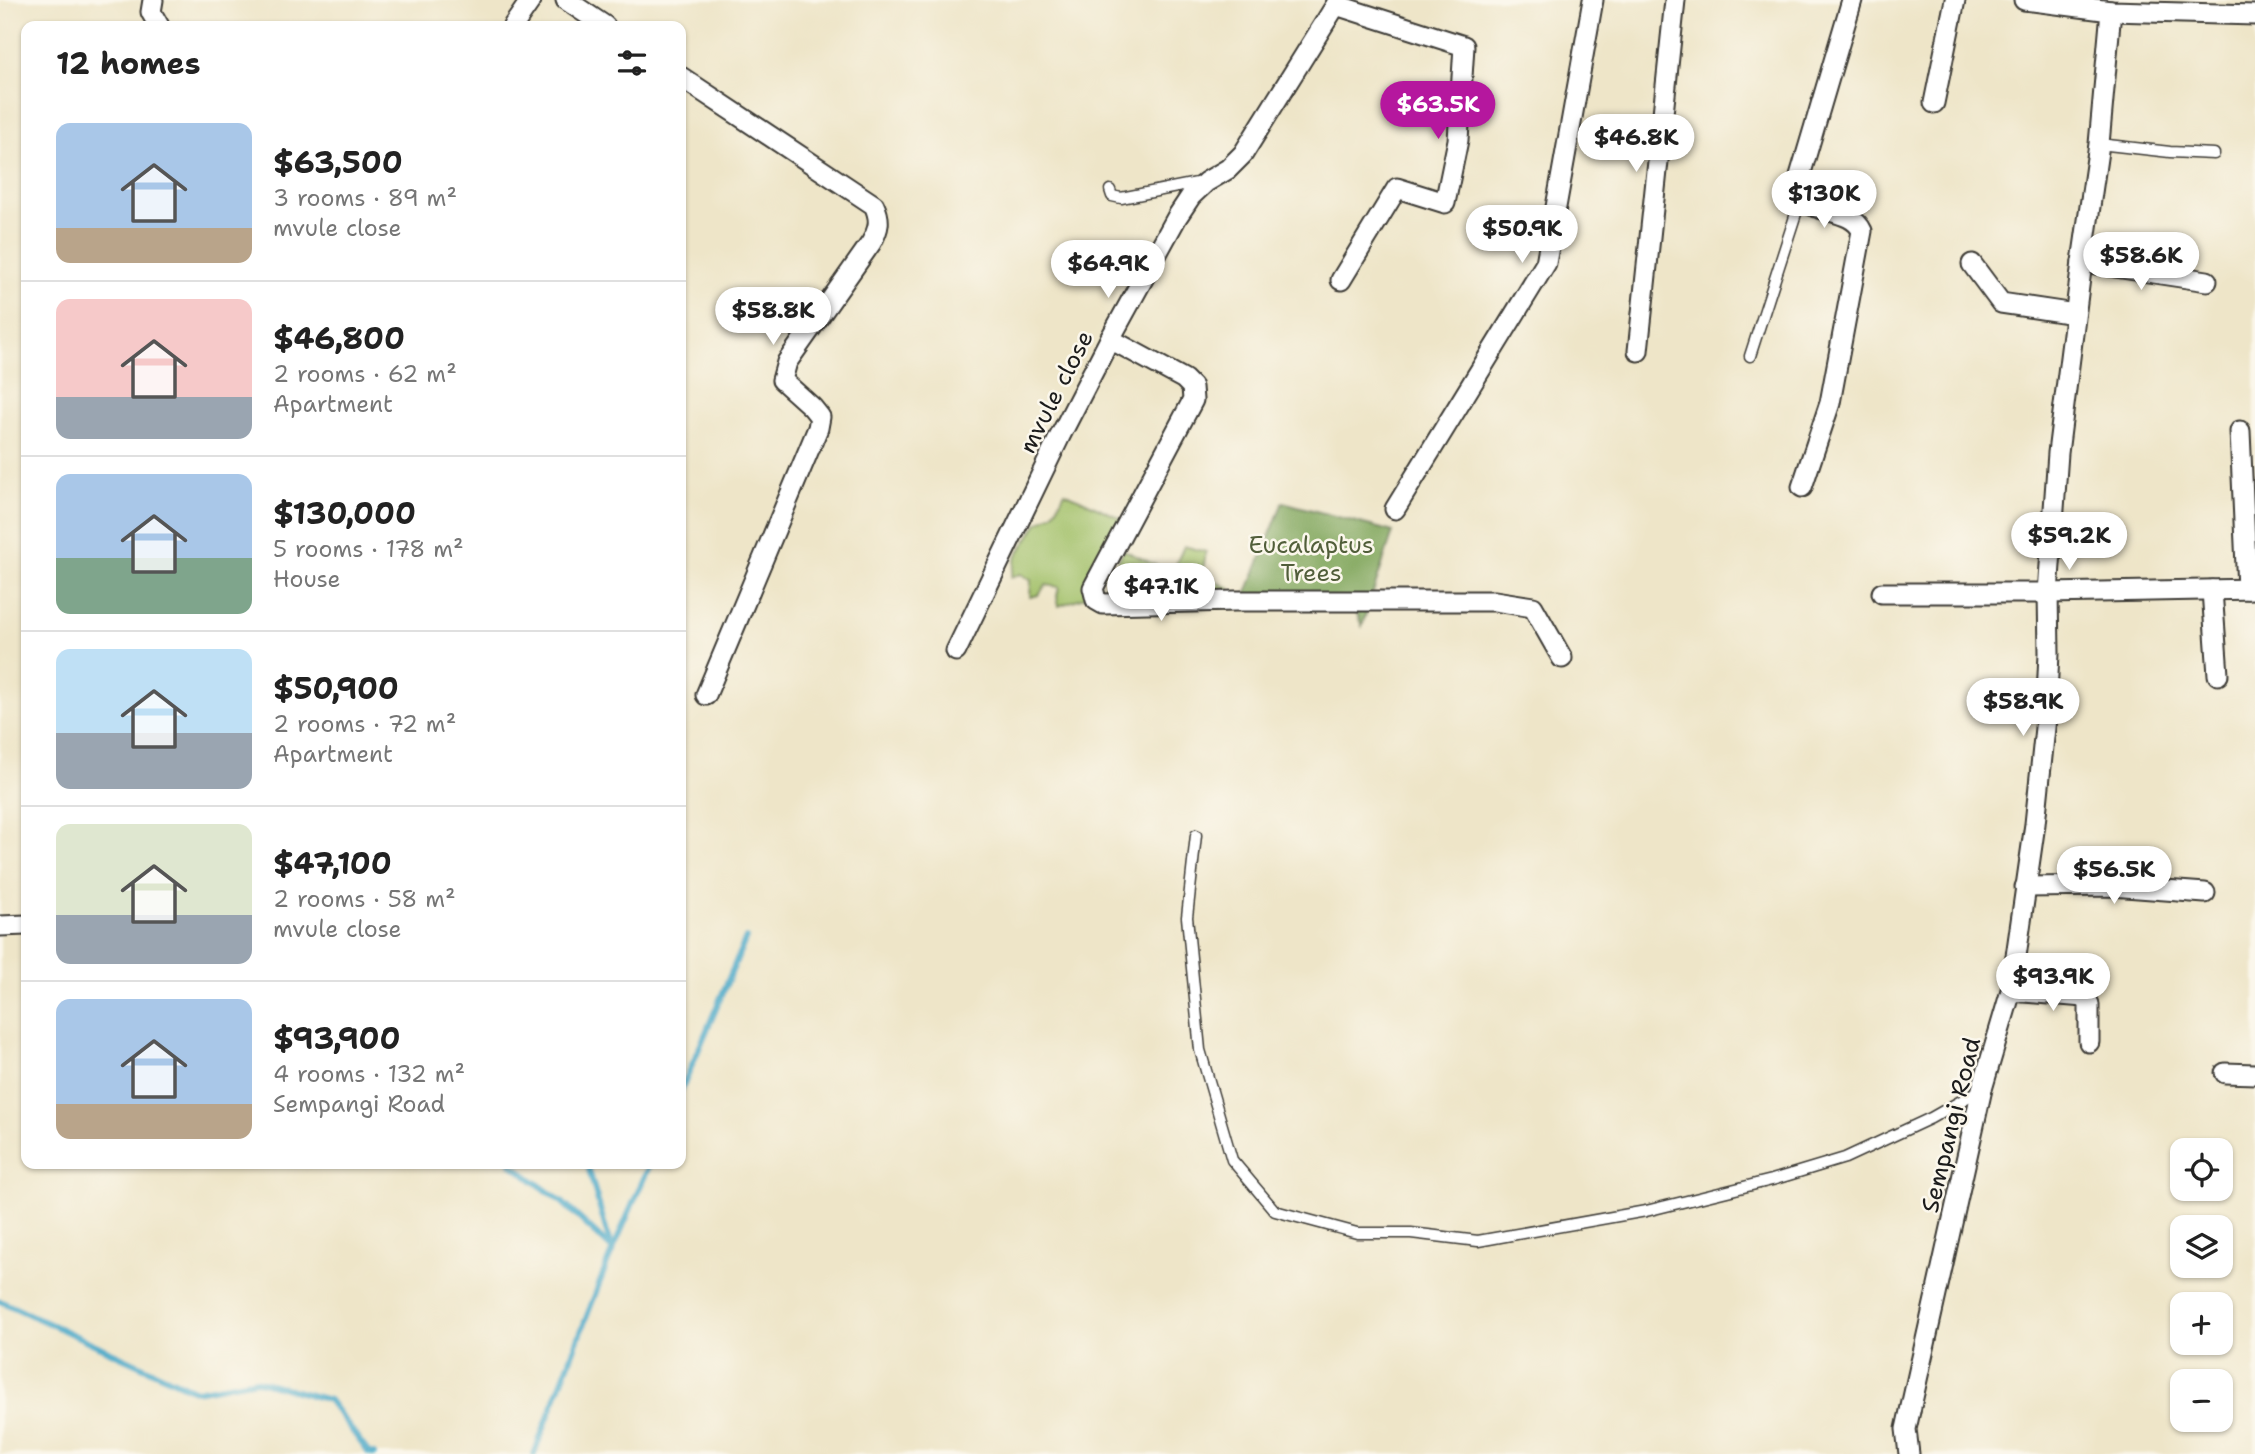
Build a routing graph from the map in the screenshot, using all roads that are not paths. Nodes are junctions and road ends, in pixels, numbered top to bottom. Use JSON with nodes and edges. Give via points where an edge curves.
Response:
{"nodes":[{"id":1,"x":153,"y":0,"type":"edge"},
{"id":2,"x":531,"y":0,"type":"edge"},
{"id":3,"x":566,"y":0,"type":"edge"},
{"id":4,"x":1593,"y":0,"type":"edge"},
{"id":5,"x":1675,"y":0,"type":"edge"},
{"id":6,"x":1852,"y":0,"type":"edge"},
{"id":7,"x":1955,"y":0,"type":"edge"},
{"id":8,"x":2027,"y":0,"type":"edge"},
{"id":9,"x":1338,"y":3,"type":"edge"},
{"id":10,"x":2120,"y":8,"type":"edge"},
{"id":11,"x":2255,"y":15,"type":"edge"},
{"id":12,"x":156,"y":21,"type":"edge"},
{"id":13,"x":516,"y":21,"type":"edge"},
{"id":14,"x":598,"y":21,"type":"edge"},
{"id":15,"x":686,"y":80,"type":"edge"},
{"id":16,"x":1934,"y":103,"type":"dead end"},
{"id":17,"x":2099,"y":144,"type":"junction"},
{"id":18,"x":2214,"y":154,"type":"dead end"},
{"id":19,"x":1206,"y":182,"type":"junction"},
{"id":20,"x":1110,"y":190,"type":"dead end"},
{"id":21,"x":1801,"y":198,"type":"junction"},
{"id":22,"x":2082,"y":262,"type":"junction"},
{"id":23,"x":1972,"y":264,"type":"dead end"},
{"id":24,"x":1341,"y":279,"type":"dead end"},
{"id":25,"x":2207,"y":281,"type":"dead end"},
{"id":26,"x":2075,"y":314,"type":"junction"},
{"id":27,"x":1110,"y":339,"type":"junction"},
{"id":28,"x":1638,"y":351,"type":"dead end"},
{"id":29,"x":1750,"y":356,"type":"dead end"},
{"id":30,"x":2240,"y":430,"type":"dead end"},
{"id":31,"x":1802,"y":487,"type":"dead end"},
{"id":32,"x":1395,"y":509,"type":"dead end"},
{"id":33,"x":2251,"y":589,"type":"edge"},
{"id":34,"x":2212,"y":590,"type":"junction"},
{"id":35,"x":1882,"y":593,"type":"dead end"},
{"id":36,"x":2048,"y":593,"type":"junction"},
{"id":37,"x":957,"y":651,"type":"dead end"},
{"id":38,"x":1562,"y":658,"type":"dead end"},
{"id":39,"x":2218,"y":675,"type":"dead end"},
{"id":40,"x":706,"y":695,"type":"dead end"},
{"id":41,"x":1196,"y":835,"type":"dead end"},
{"id":42,"x":2025,"y":887,"type":"junction"},
{"id":43,"x":2205,"y":893,"type":"dead end"},
{"id":44,"x":21,"y":925,"type":"edge"},
{"id":45,"x":0,"y":926,"type":"edge"},
{"id":46,"x":2011,"y":990,"type":"junction"},
{"id":47,"x":2089,"y":1042,"type":"dead end"},
{"id":48,"x":2225,"y":1073,"type":"dead end"},
{"id":49,"x":2255,"y":1074,"type":"edge"},
{"id":50,"x":1982,"y":1089,"type":"junction"},
{"id":51,"x":1909,"y":1454,"type":"edge"}],
"edges":[{"from":1,"to":12,"type":"street","via":[[151,12]]},
{"from":2,"to":13,"type":"street"},
{"from":3,"to":14,"type":"street"},
{"from":4,"to":32,"type":"street","via":[[1546,263]]},
{"from":5,"to":28,"type":"street"},
{"from":6,"to":21,"type":"street","via":[[1802,163],[1797,186]]},
{"from":7,"to":16,"type":"street"},
{"from":8,"to":10,"type":"street"},
{"from":9,"to":19,"type":"street","name":"mvule close","via":[[1243,153]]},
{"from":9,"to":24,"type":"street","via":[[1464,46],[1458,140],[1446,202],[1397,188]]},
{"from":10,"to":11,"type":"street"},
{"from":10,"to":17,"type":"street","name":"Sempangi Road"},
{"from":15,"to":40,"type":"street","via":[[874,205],[880,218],[871,243],[783,372],[782,380],[820,417],[818,428]]},
{"from":17,"to":18,"type":"lane"},
{"from":17,"to":22,"type":"street","name":"Sempangi Road"},
{"from":19,"to":20,"type":"lane","via":[[1121,198],[1112,196]]},
{"from":19,"to":27,"type":"street","name":"mvule close","via":[[1185,204]]},
{"from":21,"to":29,"type":"lane"},
{"from":21,"to":31,"type":"street","via":[[1852,218],[1862,231],[1830,403]]},
{"from":22,"to":25,"type":"street"},
{"from":22,"to":26,"type":"street","name":"Sempangi Road"},
{"from":23,"to":26,"type":"street","via":[[2001,303]]},
{"from":26,"to":36,"type":"street","name":"Sempangi Road","via":[[2058,453]]},
{"from":27,"to":37,"type":"street","name":"mvule close"},
{"from":27,"to":38,"type":"street","via":[[1184,379],[1192,387],[1193,400],[1093,588],[1096,600],[1103,604],[1495,601],[1533,607]]},
{"from":30,"to":33,"type":"street"},
{"from":33,"to":34,"type":"street"},
{"from":34,"to":36,"type":"street"},
{"from":34,"to":39,"type":"street"},
{"from":35,"to":36,"type":"street"},
{"from":36,"to":42,"type":"street","name":"Sempangi Road","via":[[2046,718]]},
{"from":41,"to":50,"type":"lane","via":[[1187,917],[1200,1050],[1232,1160],[1275,1211],[1357,1233],[1478,1241],[1646,1211],[1845,1158]]},
{"from":42,"to":43,"type":"street","via":[[2112,886]]},
{"from":42,"to":46,"type":"street","name":"Sempangi Road"},
{"from":44,"to":45,"type":"street"},
{"from":46,"to":47,"type":"street","via":[[2084,997],[2089,1004]]},
{"from":46,"to":50,"type":"street","name":"Sempangi Road"},
{"from":48,"to":49,"type":"street"},
{"from":50,"to":51,"type":"street","name":"Sempangi Road","via":[[1906,1429]]}]}
